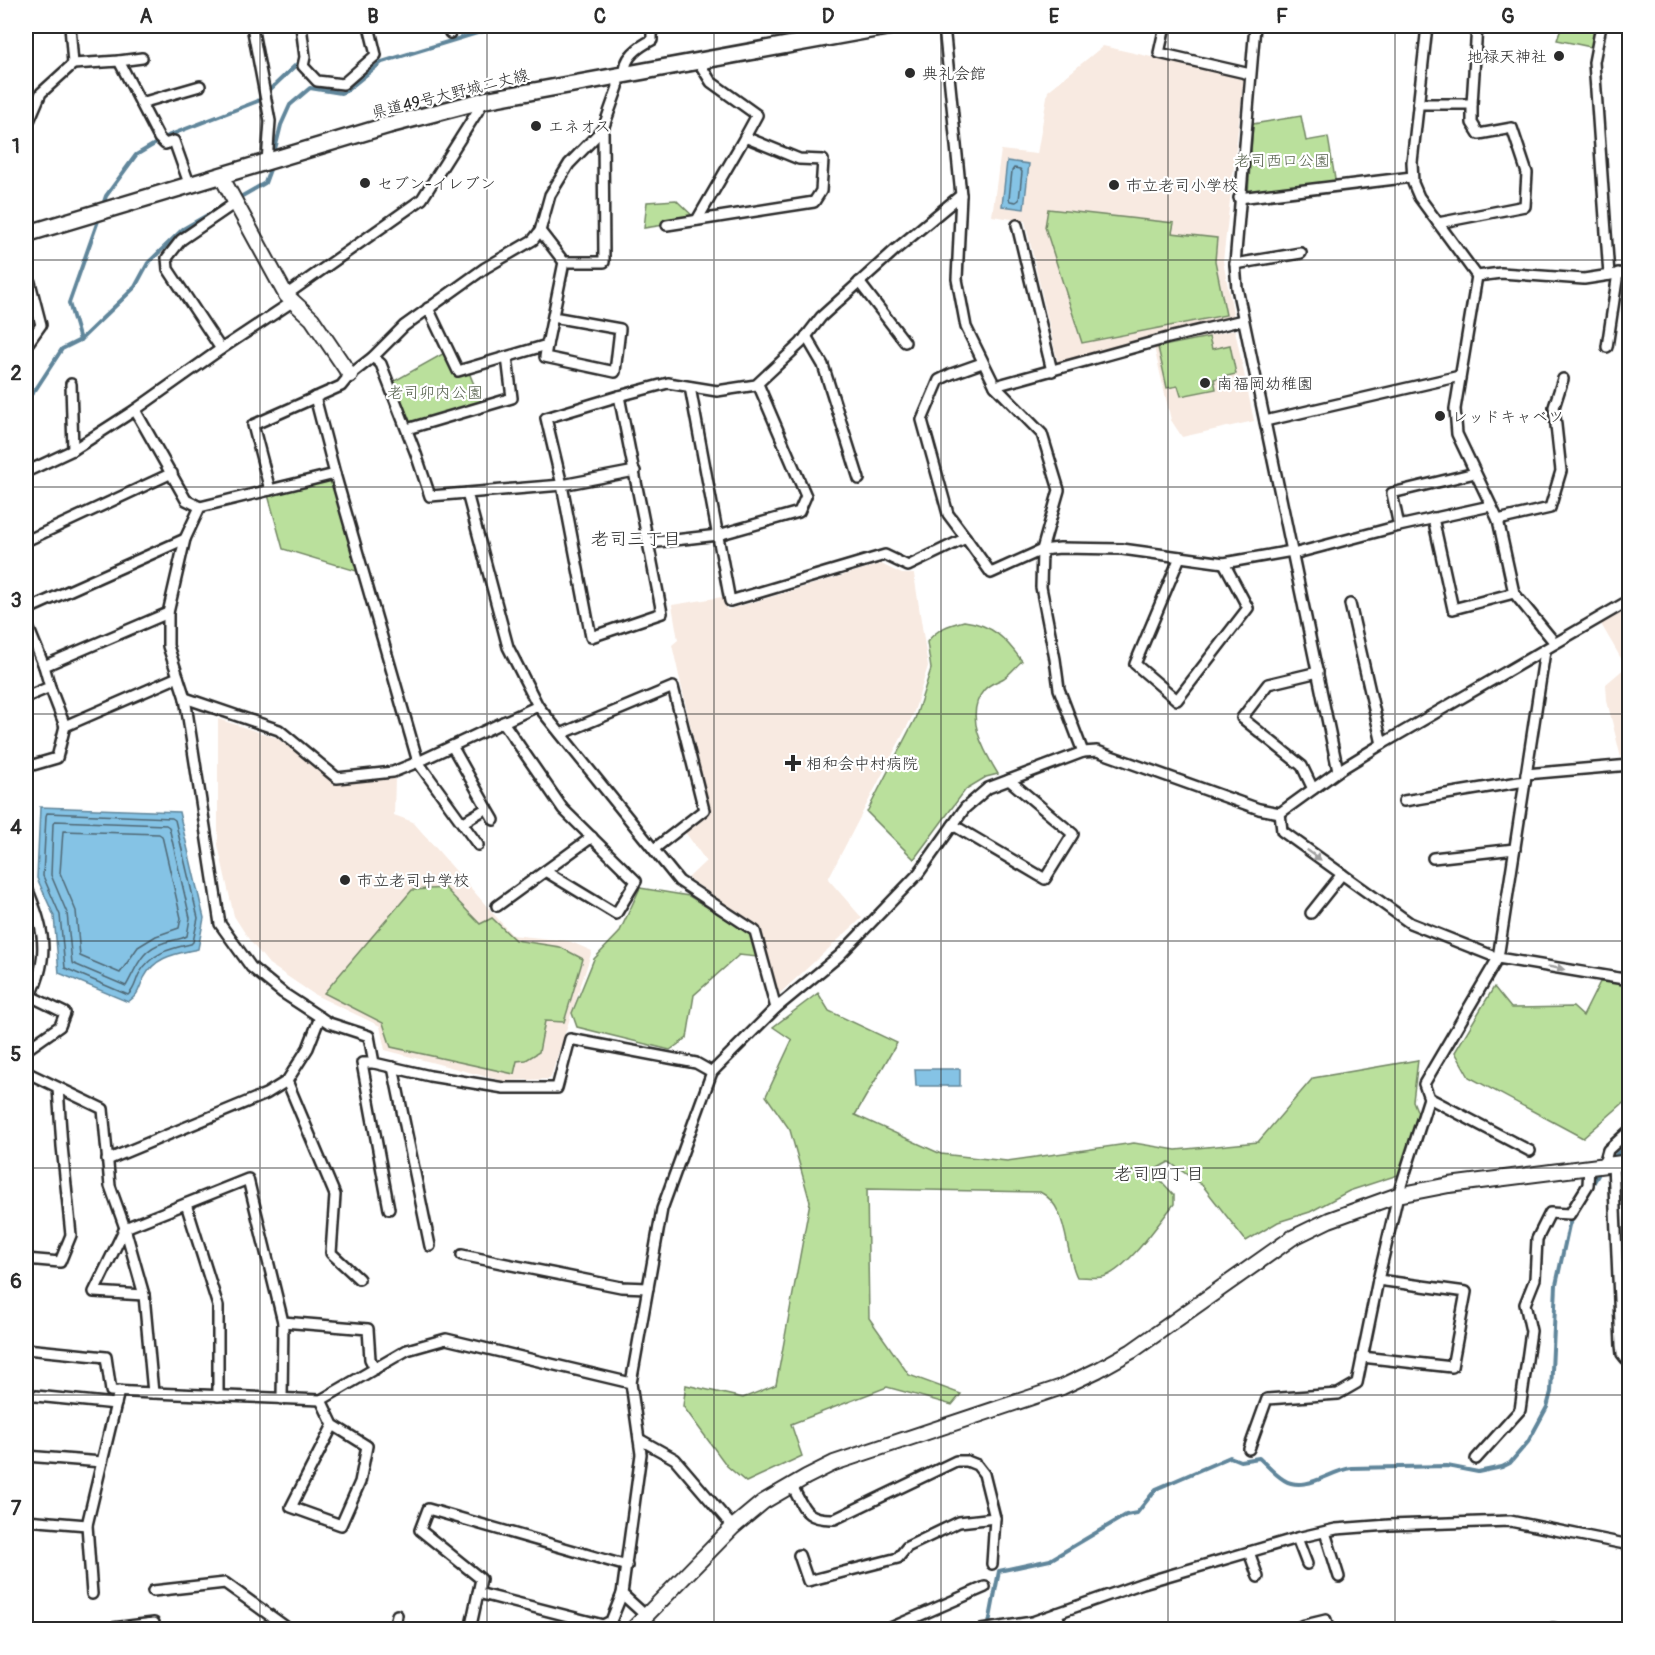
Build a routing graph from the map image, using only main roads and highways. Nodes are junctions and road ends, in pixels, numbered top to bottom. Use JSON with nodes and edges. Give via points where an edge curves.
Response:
{"nodes":[{"id":1,"x":892,"y":26,"type":"edge"},
{"id":2,"x":26,"y":234,"type":"edge"}],
"edges":[{"from":1,"to":2,"type":"main road","name":"県道49号大野城二丈線","via":[[485,100],[388,125]]}]}
